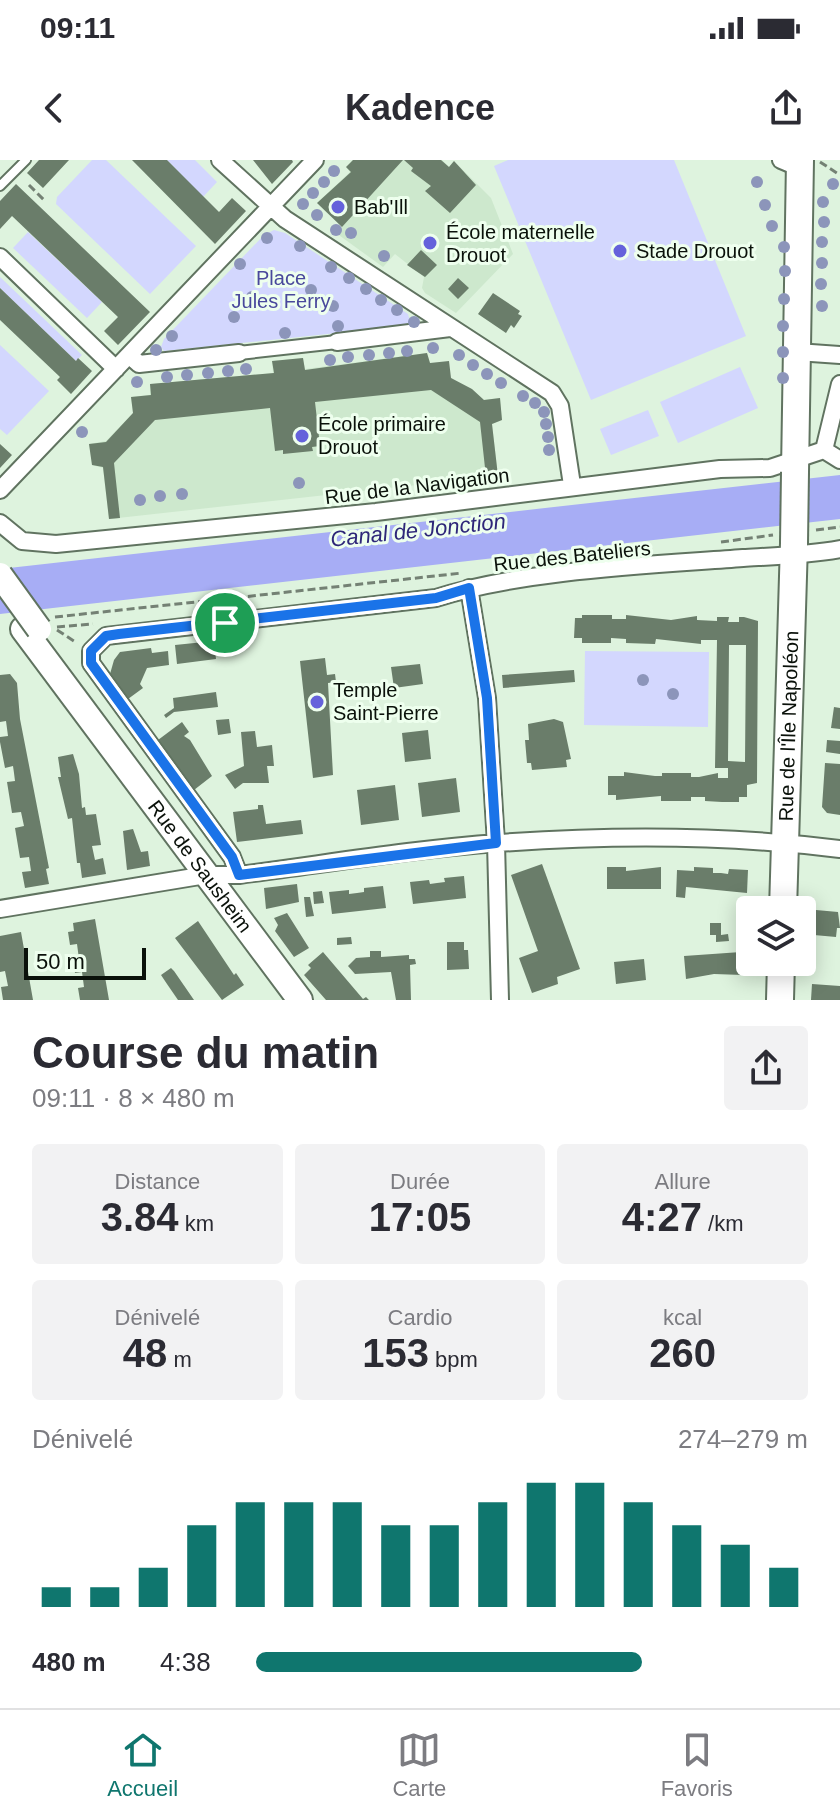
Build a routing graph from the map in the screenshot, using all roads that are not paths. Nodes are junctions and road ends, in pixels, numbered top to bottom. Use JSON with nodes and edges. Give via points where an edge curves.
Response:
{"nodes":[{"id":1,"x":26,"y":160,"type":"edge"},
{"id":2,"x":220,"y":160,"type":"edge"},
{"id":3,"x":315,"y":160,"type":"edge"},
{"id":4,"x":800,"y":162,"type":"edge"},
{"id":5,"x":0,"y":186,"type":"edge"},
{"id":6,"x":270,"y":208,"type":"junction"},
{"id":7,"x":0,"y":257,"type":"edge"},
{"id":8,"x":450,"y":328,"type":"junction"},
{"id":9,"x":337,"y":342,"type":"joint"},
{"id":10,"x":797,"y":352,"type":"junction"},
{"id":11,"x":239,"y":353,"type":"joint"},
{"id":12,"x":129,"y":355,"type":"junction"},
{"id":13,"x":840,"y":355,"type":"edge"},
{"id":14,"x":116,"y":369,"type":"junction"},
{"id":15,"x":840,"y":384,"type":"edge"},
{"id":16,"x":824,"y":450,"type":"junction"},
{"id":17,"x":840,"y":460,"type":"edge"},
{"id":18,"x":795,"y":465,"type":"junction"},
{"id":19,"x":572,"y":485,"type":"junction"},
{"id":20,"x":0,"y":490,"type":"edge"},
{"id":21,"x":0,"y":523,"type":"edge"},
{"id":22,"x":840,"y":549,"type":"edge"},
{"id":23,"x":793,"y":550,"type":"junction"},
{"id":24,"x":0,"y":575,"type":"edge"},
{"id":25,"x":468,"y":580,"type":"junction"},
{"id":26,"x":0,"y":597,"type":"edge"},
{"id":27,"x":43,"y":628,"type":"junction"},
{"id":28,"x":87,"y":649,"type":"joint"},
{"id":29,"x":786,"y":842,"type":"junction"},
{"id":30,"x":496,"y":843,"type":"junction"},
{"id":31,"x":840,"y":849,"type":"edge"},
{"id":32,"x":206,"y":875,"type":"junction"},
{"id":33,"x":239,"y":875,"type":"junction"},
{"id":34,"x":784,"y":896,"type":"edge"},
{"id":35,"x":0,"y":909,"type":"edge"},
{"id":36,"x":781,"y":976,"type":"edge"},
{"id":37,"x":300,"y":1000,"type":"edge"},
{"id":38,"x":500,"y":1000,"type":"edge"},
{"id":39,"x":780,"y":1000,"type":"edge"}],
"edges":[{"from":1,"to":5,"type":"lane"},
{"from":2,"to":6,"type":"street"},
{"from":3,"to":6,"type":"street"},
{"from":4,"to":10,"type":"main road"},
{"from":6,"to":8,"type":"street"},
{"from":6,"to":12,"type":"street"},
{"from":7,"to":14,"type":"street"},
{"from":8,"to":9,"type":"street"},
{"from":8,"to":19,"type":"street","via":[[552,393],[560,406]]},
{"from":9,"to":11,"type":"street"},
{"from":10,"to":13,"type":"street"},
{"from":10,"to":18,"type":"main road"},
{"from":11,"to":12,"type":"street","via":[[139,364]]},
{"from":12,"to":14,"type":"street"},
{"from":14,"to":20,"type":"street"},
{"from":15,"to":16,"type":"street"},
{"from":16,"to":17,"type":"street"},
{"from":16,"to":18,"type":"street","name":"Rue de la Navigation"},
{"from":18,"to":19,"type":"street","name":"Rue de la Navigation"},
{"from":18,"to":23,"type":"main road","name":"Rue de l'Île Napoléon","bridge":true},
{"from":19,"to":21,"type":"street","name":"Rue de la Navigation","via":[[392,510],[56,544],[22,541]]},
{"from":22,"to":23,"type":"street","name":"Rue des Bateliers"},
{"from":23,"to":25,"type":"street","name":"Rue des Bateliers"},
{"from":23,"to":29,"type":"main road","name":"Rue de l'Île Napoléon"},
{"from":24,"to":27,"type":"main road","name":"Rue de Sausheim","bridge":true},
{"from":25,"to":28,"type":"street","name":"Rue des Bateliers","via":[[436,598],[119,634]]},
{"from":25,"to":30,"type":"street","via":[[487,698]]},
{"from":26,"to":27,"type":"main road","name":"Rue de Sausheim"},
{"from":27,"to":32,"type":"main road","name":"Rue de Sausheim","via":[[85,714]]},
{"from":28,"to":33,"type":"street","name":"Rue de Sausheim","via":[[91,663],[232,857]]},
{"from":29,"to":30,"type":"street"},
{"from":29,"to":31,"type":"street"},
{"from":29,"to":34,"type":"main road","name":"Rue de l'Île Napoléon"},
{"from":30,"to":33,"type":"street"},
{"from":30,"to":38,"type":"street"},
{"from":32,"to":33,"type":"street"},
{"from":32,"to":35,"type":"street"},
{"from":32,"to":37,"type":"main road","name":"Rue de Sausheim"},
{"from":36,"to":39,"type":"main road"}]}
